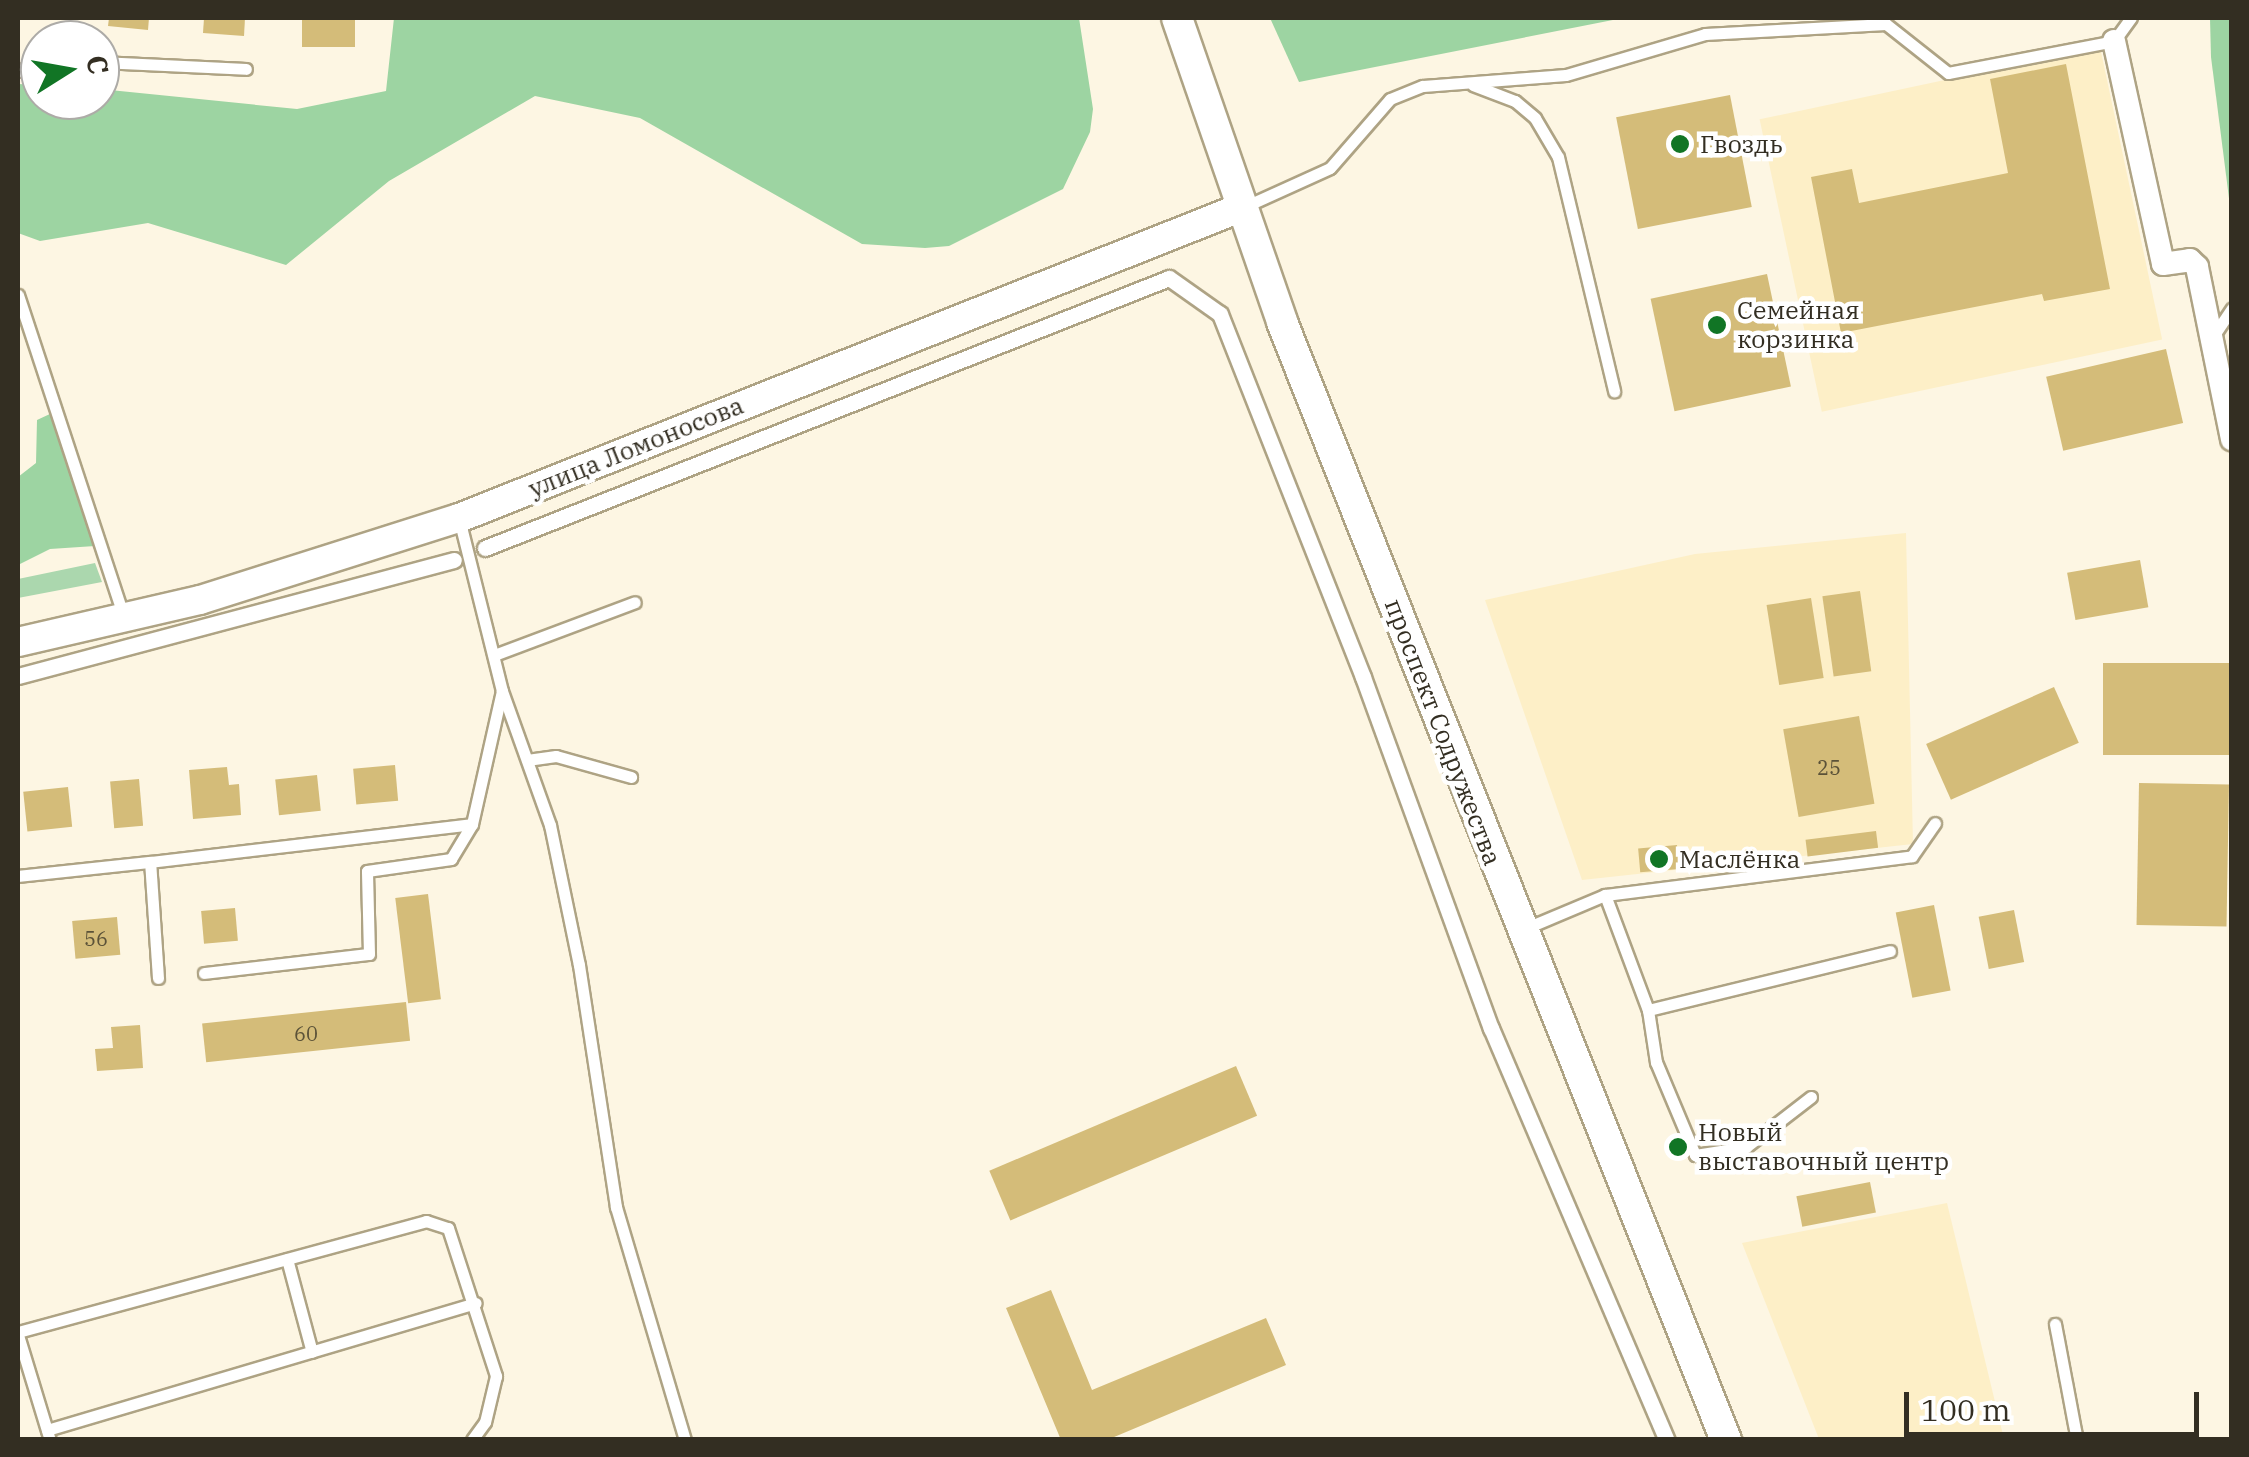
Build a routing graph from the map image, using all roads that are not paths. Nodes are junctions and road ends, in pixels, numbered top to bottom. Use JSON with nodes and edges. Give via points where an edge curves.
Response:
{"nodes":[{"id":1,"x":1177,"y":18,"type":"edge"},
{"id":2,"x":2130,"y":18,"type":"edge"},
{"id":3,"x":2114,"y":41,"type":"junction"},
{"id":4,"x":120,"y":63,"type":"edge"},
{"id":5,"x":246,"y":68,"type":"dead end"},
{"id":6,"x":1454,"y":80,"type":"junction"},
{"id":7,"x":1240,"y":208,"type":"junction"},
{"id":8,"x":18,"y":295,"type":"edge"},
{"id":9,"x":2232,"y":308,"type":"edge"},
{"id":10,"x":2211,"y":338,"type":"junction"},
{"id":11,"x":1614,"y":391,"type":"dead end"},
{"id":12,"x":2232,"y":439,"type":"edge"},
{"id":13,"x":458,"y":518,"type":"junction"},
{"id":14,"x":484,"y":548,"type":"dead end"},
{"id":15,"x":454,"y":560,"type":"dead end"},
{"id":16,"x":635,"y":602,"type":"dead end"},
{"id":17,"x":124,"y":619,"type":"junction"},
{"id":18,"x":18,"y":642,"type":"edge"},
{"id":19,"x":497,"y":654,"type":"junction"},
{"id":20,"x":18,"y":676,"type":"edge"},
{"id":21,"x":502,"y":691,"type":"junction"},
{"id":22,"x":526,"y":760,"type":"junction"},
{"id":23,"x":632,"y":777,"type":"dead end"},
{"id":24,"x":1936,"y":823,"type":"dead end"},
{"id":25,"x":472,"y":824,"type":"junction"},
{"id":26,"x":150,"y":862,"type":"junction"},
{"id":27,"x":18,"y":876,"type":"edge"},
{"id":28,"x":1605,"y":895,"type":"junction"},
{"id":29,"x":1520,"y":931,"type":"junction"},
{"id":30,"x":1890,"y":951,"type":"dead end"},
{"id":31,"x":204,"y":973,"type":"dead end"},
{"id":32,"x":158,"y":978,"type":"dead end"},
{"id":33,"x":1648,"y":1010,"type":"junction"},
{"id":34,"x":1812,"y":1097,"type":"dead end"},
{"id":35,"x":287,"y":1259,"type":"junction"},
{"id":36,"x":476,"y":1303,"type":"junction"},
{"id":37,"x":2055,"y":1324,"type":"dead end"},
{"id":38,"x":18,"y":1334,"type":"edge"},
{"id":39,"x":312,"y":1352,"type":"junction"},
{"id":40,"x":48,"y":1435,"type":"edge"},
{"id":41,"x":472,"y":1440,"type":"edge"},
{"id":42,"x":685,"y":1440,"type":"edge"},
{"id":43,"x":1668,"y":1440,"type":"edge"},
{"id":44,"x":1726,"y":1440,"type":"edge"},
{"id":45,"x":2077,"y":1440,"type":"edge"}],
"edges":[{"from":1,"to":7,"type":"main road","name":"проспект Содружества"},
{"from":2,"to":3,"type":"lane"},
{"from":3,"to":6,"type":"lane","via":[[1948,73],[1886,24],[1706,34],[1566,75]]},
{"from":3,"to":10,"type":"street","via":[[2163,264],[2190,260],[2197,267]]},
{"from":4,"to":5,"type":"lane"},
{"from":6,"to":7,"type":"lane","via":[[1390,99],[1330,168]]},
{"from":6,"to":11,"type":"lane","via":[[1515,100],[1535,118],[1558,157]]},
{"from":7,"to":13,"type":"street","name":"улица Ломоносова"},
{"from":7,"to":29,"type":"main road","name":"проспект Содружества"},
{"from":8,"to":17,"type":"lane"},
{"from":9,"to":10,"type":"lane"},
{"from":10,"to":12,"type":"street"},
{"from":13,"to":17,"type":"street","name":"улица Ломоносова"},
{"from":13,"to":19,"type":"lane"},
{"from":14,"to":43,"type":"street","via":[[1169,278],[1220,314],[1491,1028]]},
{"from":15,"to":20,"type":"street"},
{"from":16,"to":19,"type":"lane"},
{"from":17,"to":18,"type":"street","name":"улица Ломоносова"},
{"from":19,"to":21,"type":"lane"},
{"from":21,"to":22,"type":"lane"},
{"from":21,"to":25,"type":"lane"},
{"from":22,"to":23,"type":"lane","via":[[556,756]]},
{"from":22,"to":42,"type":"lane","via":[[568,901],[616,1207]]},
{"from":24,"to":28,"type":"lane","via":[[1912,856]]},
{"from":25,"to":26,"type":"lane"},
{"from":25,"to":31,"type":"lane","via":[[452,859],[368,871],[368,954]]},
{"from":26,"to":27,"type":"lane"},
{"from":26,"to":32,"type":"lane"},
{"from":28,"to":29,"type":"lane"},
{"from":28,"to":33,"type":"lane"},
{"from":29,"to":44,"type":"main road","name":"проспект Содружества"},
{"from":30,"to":33,"type":"lane"},
{"from":33,"to":34,"type":"lane","via":[[1656,1062],[1695,1155],[1746,1147]]},
{"from":35,"to":36,"type":"lane","via":[[426,1221],[448,1228]]},
{"from":35,"to":38,"type":"lane"},
{"from":35,"to":39,"type":"lane"},
{"from":36,"to":39,"type":"lane"},
{"from":36,"to":41,"type":"lane","via":[[496,1376],[486,1422]]},
{"from":37,"to":45,"type":"lane"},
{"from":38,"to":40,"type":"lane"},
{"from":39,"to":40,"type":"lane"}]}
